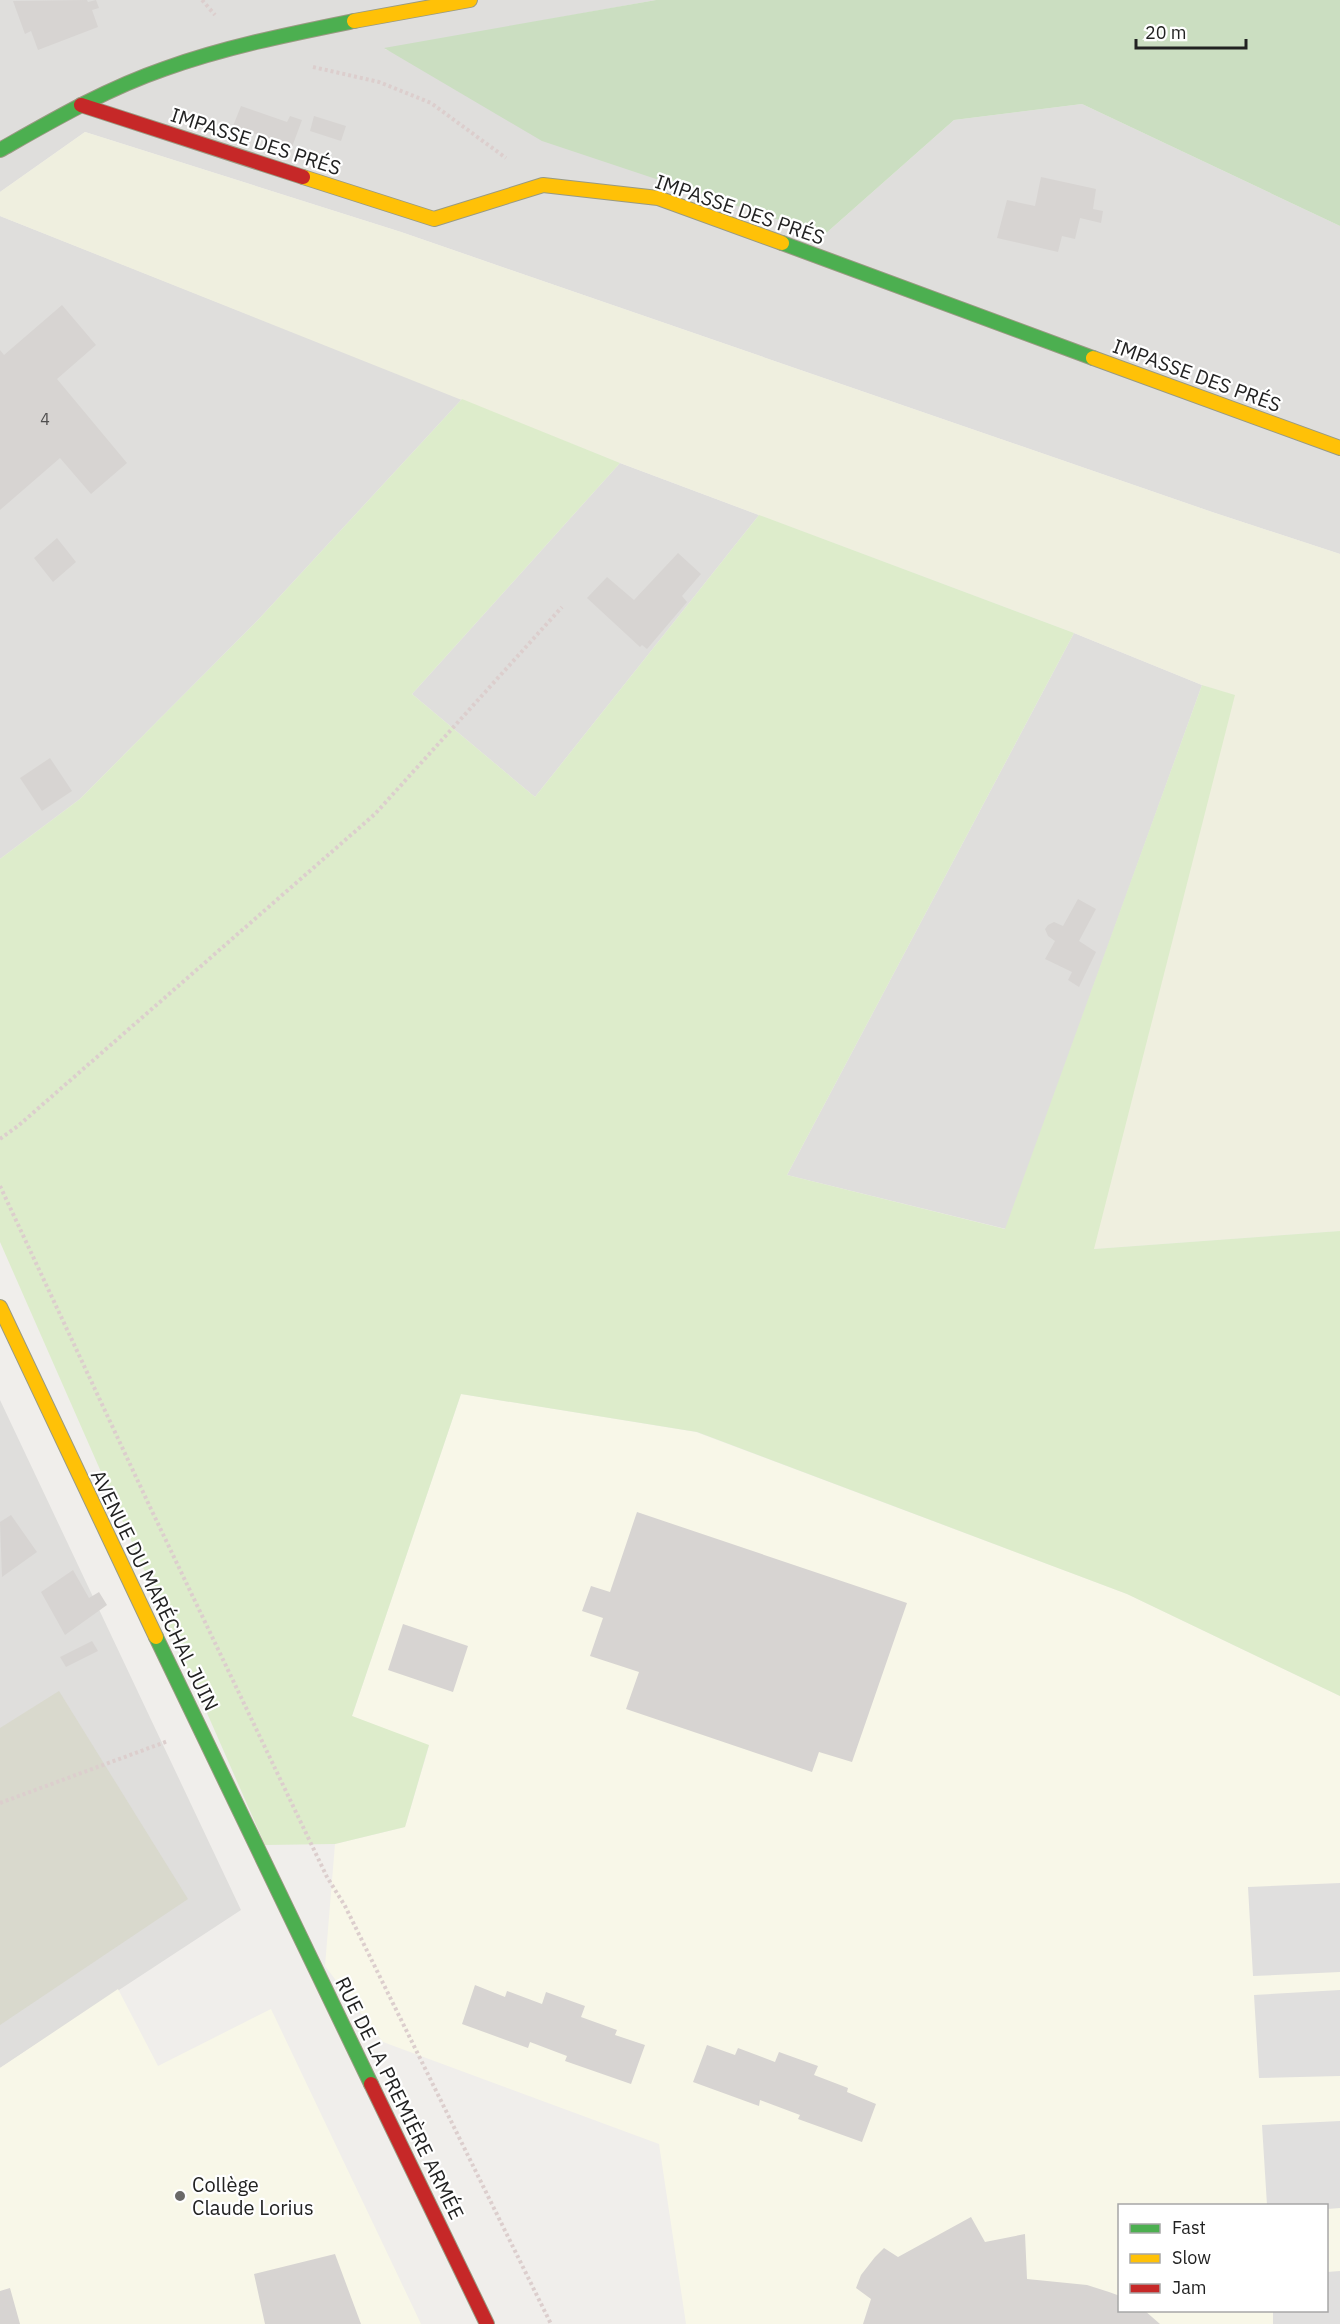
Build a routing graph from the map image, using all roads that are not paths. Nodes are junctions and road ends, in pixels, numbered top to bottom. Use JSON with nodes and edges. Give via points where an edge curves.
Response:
{"nodes":[{"id":1,"x":470,"y":0,"type":"edge"},
{"id":2,"x":81,"y":105,"type":"junction"},
{"id":3,"x":0,"y":150,"type":"edge"},
{"id":4,"x":1340,"y":448,"type":"edge"},
{"id":5,"x":0,"y":1307,"type":"edge"},
{"id":6,"x":277,"y":1889,"type":"joint"},
{"id":7,"x":487,"y":2324,"type":"edge"}],
"edges":[{"from":1,"to":2,"type":"street","via":[[246,44],[163,70]]},
{"from":2,"to":3,"type":"street"},
{"from":2,"to":4,"type":"street","name":"IMPASSE DES PRÉS","via":[[434,219],[543,185],[658,198]]},
{"from":5,"to":6,"type":"street","name":"AVENUE DU MARÉCHAL JUIN"},
{"from":6,"to":7,"type":"street","name":"RUE DE LA PREMIÈRE ARMÉE"}]}
